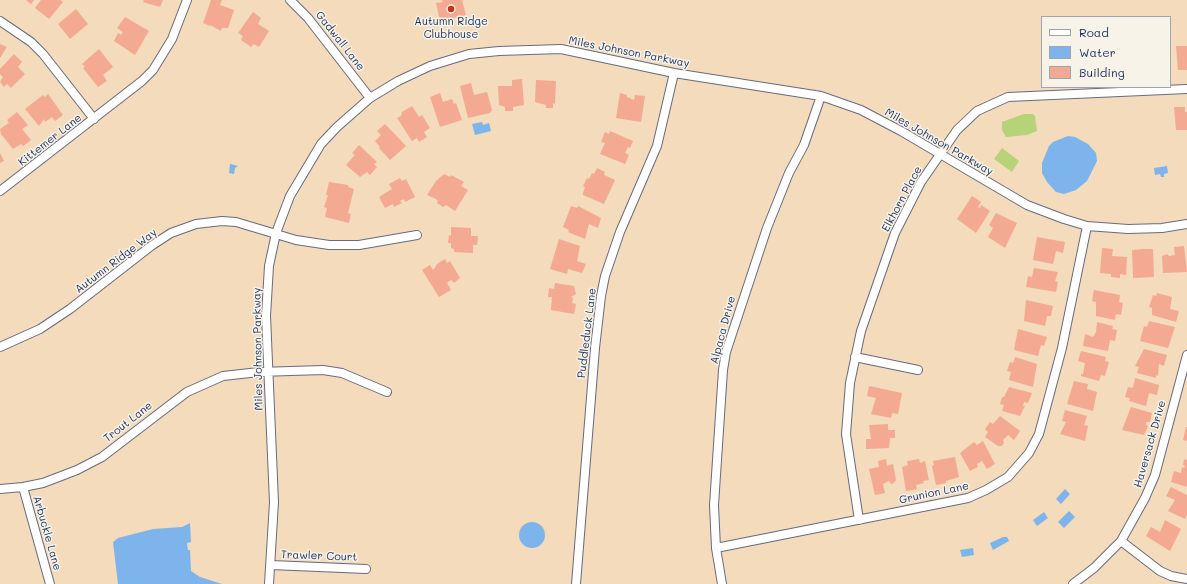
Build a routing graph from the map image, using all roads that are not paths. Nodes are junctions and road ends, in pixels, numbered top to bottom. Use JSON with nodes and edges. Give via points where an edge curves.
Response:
{"nodes":[{"id":1,"x":187,"y":0,"type":"edge"},
{"id":2,"x":290,"y":0,"type":"edge"},
{"id":3,"x":0,"y":21,"type":"edge"},
{"id":4,"x":674,"y":73,"type":"junction"},
{"id":5,"x":1187,"y":89,"type":"edge"},
{"id":6,"x":821,"y":96,"type":"junction"},
{"id":7,"x":370,"y":98,"type":"junction"},
{"id":8,"x":94,"y":119,"type":"junction"},
{"id":9,"x":940,"y":153,"type":"junction"},
{"id":10,"x":0,"y":191,"type":"edge"},
{"id":11,"x":1187,"y":224,"type":"edge"},
{"id":12,"x":1087,"y":226,"type":"junction"},
{"id":13,"x":276,"y":233,"type":"junction"},
{"id":14,"x":417,"y":236,"type":"dead end"},
{"id":15,"x":0,"y":347,"type":"edge"},
{"id":16,"x":1187,"y":355,"type":"edge"},
{"id":17,"x":855,"y":357,"type":"junction"},
{"id":18,"x":918,"y":370,"type":"dead end"},
{"id":19,"x":269,"y":372,"type":"junction"},
{"id":20,"x":387,"y":392,"type":"dead end"},
{"id":21,"x":23,"y":488,"type":"junction"},
{"id":22,"x":0,"y":489,"type":"edge"},
{"id":23,"x":859,"y":520,"type":"junction"},
{"id":24,"x":1121,"y":540,"type":"junction"},
{"id":25,"x":716,"y":548,"type":"junction"},
{"id":26,"x":271,"y":565,"type":"junction"},
{"id":27,"x":366,"y":569,"type":"dead end"},
{"id":28,"x":1187,"y":579,"type":"edge"},
{"id":29,"x":50,"y":584,"type":"edge"},
{"id":30,"x":269,"y":584,"type":"edge"},
{"id":31,"x":576,"y":584,"type":"edge"},
{"id":32,"x":722,"y":584,"type":"edge"},
{"id":33,"x":1073,"y":584,"type":"edge"}],
"edges":[{"from":1,"to":8,"type":"street","name":"Kittemer Lane","via":[[172,40],[153,70],[131,92]]},
{"from":2,"to":7,"type":"street","name":"Gadwall Lane","via":[[308,18]]},
{"from":3,"to":8,"type":"street","via":[[31,42]]},
{"from":4,"to":6,"type":"street","name":"Miles Johnson Parkway"},
{"from":4,"to":7,"type":"street","name":"Miles Johnson Parkway","via":[[561,49],[499,51],[469,54],[430,66]]},
{"from":4,"to":31,"type":"street","name":"Puddleduck Lane","via":[[657,146],[618,238],[601,296]]},
{"from":5,"to":9,"type":"street","name":"Elkhorn Place","via":[[1008,97],[984,107],[969,117]]},
{"from":6,"to":9,"type":"street","name":"Miles Johnson Parkway","via":[[861,110]]},
{"from":6,"to":25,"type":"street","name":"Alpaca Drive","via":[[804,145],[789,173],[767,228],[726,352],[714,505]]},
{"from":7,"to":13,"type":"street","name":"Miles Johnson Parkway","via":[[321,144],[290,196]]},
{"from":8,"to":10,"type":"street","name":"Kittemer Lane"},
{"from":9,"to":12,"type":"street","name":"Miles Johnson Parkway","via":[[1027,205]]},
{"from":9,"to":17,"type":"street","name":"Elkhorn Place","via":[[921,182],[895,233],[861,331]]},
{"from":11,"to":12,"type":"street","name":"Miles Johnson Parkway","via":[[1128,229]]},
{"from":12,"to":23,"type":"street","name":"Grunion Lane","via":[[1072,305],[1044,418],[1039,434],[1019,466],[1000,483],[968,498]]},
{"from":13,"to":14,"type":"street","name":"Autumn Ridge Way","via":[[296,240],[329,245],[359,245]]},
{"from":13,"to":15,"type":"street","name":"Autumn Ridge Way","via":[[236,222],[222,221],[196,224],[171,233],[56,319],[27,336]]},
{"from":13,"to":19,"type":"street","name":"Miles Johnson Parkway","via":[[267,290]]},
{"from":16,"to":24,"type":"street","name":"Haversack Drive","via":[[1155,475]]},
{"from":17,"to":18,"type":"street"},
{"from":17,"to":23,"type":"street","name":"Elkhorn Place","via":[[846,434]]},
{"from":19,"to":20,"type":"street","name":"Trout Lane","via":[[323,370],[342,373]]},
{"from":19,"to":21,"type":"street","name":"Trout Lane","via":[[223,376],[196,387],[172,402],[102,457],[63,477]]},
{"from":19,"to":26,"type":"street","name":"Miles Johnson Parkway","via":[[274,502]]},
{"from":21,"to":22,"type":"street","name":"Trout Lane"},
{"from":21,"to":29,"type":"street","name":"Arbuckle Lane"},
{"from":23,"to":25,"type":"street","name":"Grunion Lane"},
{"from":24,"to":28,"type":"street","via":[[1160,571]]},
{"from":24,"to":33,"type":"street","name":"Haversack Drive","via":[[1094,568]]},
{"from":25,"to":32,"type":"street","name":"Alpaca Drive"},
{"from":26,"to":27,"type":"street","name":"Trawler Court"},
{"from":26,"to":30,"type":"street","name":"Miles Johnson Parkway"}]}
